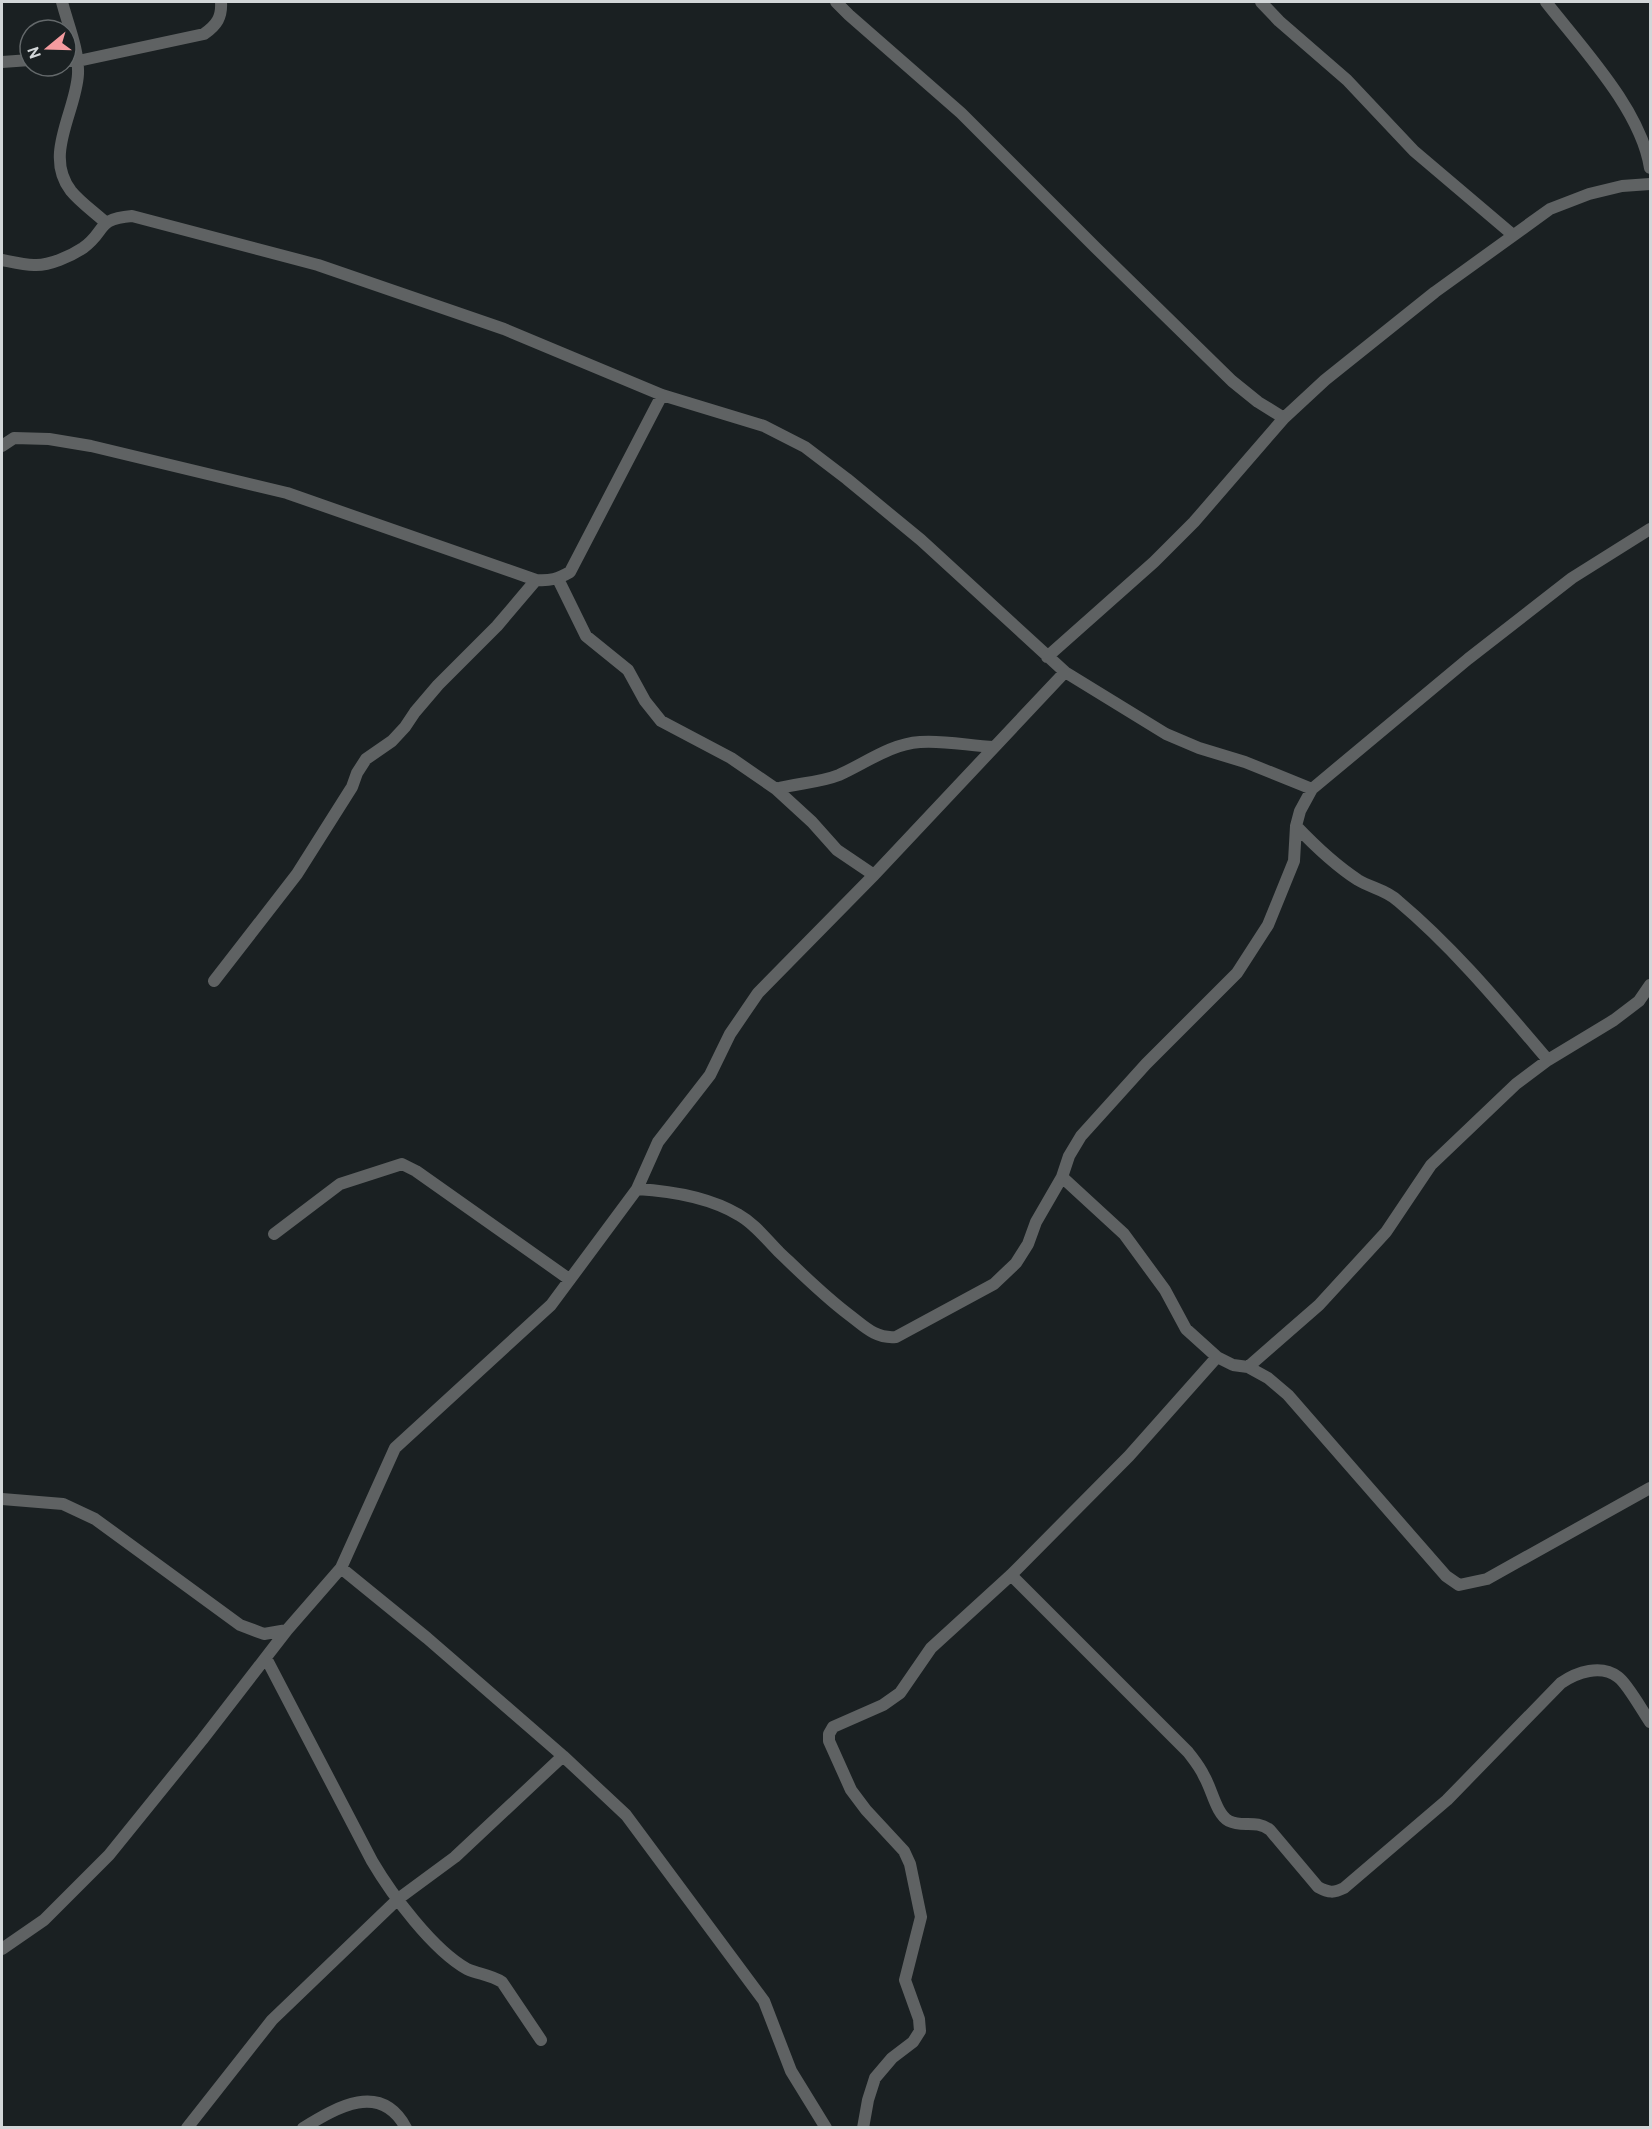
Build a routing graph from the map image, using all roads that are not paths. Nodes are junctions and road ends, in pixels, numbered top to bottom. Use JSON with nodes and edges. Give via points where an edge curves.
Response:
{"nodes":[{"id":1,"x":62,"y":2,"type":"edge"},
{"id":2,"x":221,"y":2,"type":"edge"},
{"id":3,"x":836,"y":2,"type":"edge"},
{"id":4,"x":1261,"y":2,"type":"edge"},
{"id":5,"x":1546,"y":2,"type":"edge"},
{"id":6,"x":65,"y":18,"type":"edge"},
{"id":7,"x":78,"y":60,"type":"edge"},
{"id":8,"x":18,"y":61,"type":"edge"},
{"id":9,"x":2,"y":63,"type":"edge"},
{"id":10,"x":78,"y":78,"type":"edge"},
{"id":11,"x":1649,"y":149,"type":"edge"},
{"id":12,"x":1650,"y":168,"type":"edge"},
{"id":13,"x":1650,"y":184,"type":"edge"},
{"id":14,"x":105,"y":222,"type":"junction"},
{"id":15,"x":1513,"y":235,"type":"junction"},
{"id":16,"x":2,"y":260,"type":"edge"},
{"id":17,"x":662,"y":395,"type":"junction"},
{"id":18,"x":1284,"y":418,"type":"junction"},
{"id":19,"x":2,"y":446,"type":"edge"},
{"id":20,"x":1650,"y":529,"type":"edge"},
{"id":21,"x":558,"y":579,"type":"junction"},
{"id":22,"x":536,"y":580,"type":"junction"},
{"id":23,"x":1047,"y":657,"type":"junction"},
{"id":24,"x":1065,"y":672,"type":"junction"},
{"id":25,"x":994,"y":747,"type":"junction"},
{"id":26,"x":776,"y":789,"type":"junction"},
{"id":27,"x":1312,"y":789,"type":"junction"},
{"id":28,"x":1296,"y":826,"type":"junction"},
{"id":29,"x":874,"y":874,"type":"junction"},
{"id":30,"x":214,"y":981,"type":"dead end"},
{"id":31,"x":1650,"y":985,"type":"edge"},
{"id":32,"x":1548,"y":1060,"type":"junction"},
{"id":33,"x":1062,"y":1177,"type":"junction"},
{"id":34,"x":637,"y":1189,"type":"junction"},
{"id":35,"x":274,"y":1234,"type":"dead end"},
{"id":36,"x":569,"y":1279,"type":"junction"},
{"id":37,"x":1217,"y":1357,"type":"junction"},
{"id":38,"x":1248,"y":1366,"type":"junction"},
{"id":39,"x":1650,"y":1488,"type":"edge"},
{"id":40,"x":2,"y":1499,"type":"edge"},
{"id":41,"x":341,"y":1568,"type":"junction"},
{"id":42,"x":1011,"y":1575,"type":"junction"},
{"id":43,"x":287,"y":1630,"type":"junction"},
{"id":44,"x":266,"y":1658,"type":"junction"},
{"id":45,"x":1650,"y":1722,"type":"edge"},
{"id":46,"x":563,"y":1756,"type":"junction"},
{"id":47,"x":398,"y":1899,"type":"junction"},
{"id":48,"x":2,"y":1948,"type":"edge"},
{"id":49,"x":541,"y":2040,"type":"dead end"},
{"id":50,"x":187,"y":2127,"type":"edge"},
{"id":51,"x":303,"y":2127,"type":"edge"},
{"id":52,"x":406,"y":2127,"type":"edge"},
{"id":53,"x":826,"y":2127,"type":"edge"},
{"id":54,"x":863,"y":2127,"type":"edge"}],
"edges":[{"from":1,"to":6,"type":"street"},
{"from":2,"to":7,"type":"street","via":[[222,12],[216,26],[204,34]]},
{"from":3,"to":18,"type":"street","via":[[961,112],[1232,381]]},
{"from":4,"to":15,"type":"street","via":[[1347,80],[1414,151]]},
{"from":5,"to":11,"type":"street","via":[[1603,73]]},
{"from":8,"to":9,"type":"street"},
{"from":10,"to":14,"type":"street","via":[[59,149],[62,175],[70,191]]},
{"from":11,"to":12,"type":"street"},
{"from":13,"to":15,"type":"street","via":[[1589,194],[1550,209]]},
{"from":14,"to":16,"type":"street","via":[[83,248],[61,258],[37,265]]},
{"from":14,"to":17,"type":"street","via":[[132,216],[318,265],[504,329]]},
{"from":15,"to":18,"type":"street","via":[[1343,365]]},
{"from":17,"to":21,"type":"street","via":[[570,572]]},
{"from":17,"to":23,"type":"street","via":[[764,426],[805,447],[921,540]]},
{"from":18,"to":23,"type":"street","via":[[1194,522]]},
{"from":19,"to":22,"type":"street","via":[[14,438],[49,439],[287,493]]},
{"from":20,"to":27,"type":"street","via":[[1572,578]]},
{"from":21,"to":22,"type":"street"},
{"from":21,"to":26,"type":"street","via":[[586,636],[628,670],[661,721],[731,758]]},
{"from":22,"to":30,"type":"street","via":[[438,685],[392,741],[366,759],[297,874]]},
{"from":23,"to":24,"type":"street"},
{"from":24,"to":25,"type":"street"},
{"from":24,"to":27,"type":"street","via":[[1166,734]]},
{"from":25,"to":26,"type":"street","via":[[920,742],[892,748],[838,775]]},
{"from":25,"to":29,"type":"street"},
{"from":26,"to":29,"type":"street","via":[[837,850]]},
{"from":27,"to":28,"type":"street"},
{"from":28,"to":32,"type":"street","via":[[1345,871],[1395,898],[1419,919]]},
{"from":28,"to":33,"type":"street","via":[[1293,861],[1268,925],[1253,951],[1237,973],[1081,1136]]},
{"from":29,"to":34,"type":"street","via":[[758,993],[730,1034],[710,1075],[658,1142]]},
{"from":31,"to":32,"type":"street","via":[[1639,1001],[1614,1020]]},
{"from":32,"to":38,"type":"street","via":[[1516,1084],[1431,1165],[1386,1232],[1319,1305]]},
{"from":33,"to":34,"type":"street","via":[[1016,1263],[994,1284],[896,1337],[884,1338],[820,1292],[740,1215],[683,1194]]},
{"from":33,"to":37,"type":"street","via":[[1124,1234],[1165,1290],[1186,1329]]},
{"from":34,"to":36,"type":"street"},
{"from":35,"to":36,"type":"street","via":[[340,1184],[402,1164]]},
{"from":36,"to":41,"type":"street","via":[[551,1305],[395,1448]]},
{"from":37,"to":38,"type":"street","via":[[1233,1365]]},
{"from":37,"to":42,"type":"street","via":[[1129,1456]]},
{"from":38,"to":39,"type":"street","via":[[1288,1395],[1446,1576],[1459,1585],[1487,1579]]},
{"from":40,"to":43,"type":"street","via":[[63,1504],[95,1519],[240,1625],[264,1634]]},
{"from":41,"to":43,"type":"street"},
{"from":41,"to":46,"type":"street"},
{"from":42,"to":45,"type":"street","via":[[1188,1752],[1228,1821],[1263,1825],[1318,1887],[1333,1893],[1344,1888],[1447,1800],[1571,1676],[1590,1670],[1620,1677]]},
{"from":42,"to":54,"type":"street","via":[[931,1648],[893,1700],[833,1727],[829,1734],[851,1791],[904,1851],[921,1917],[905,1980],[920,2031],[875,2078]]},
{"from":43,"to":44,"type":"street"},
{"from":44,"to":47,"type":"street","via":[[372,1862]]},
{"from":44,"to":48,"type":"street","via":[[109,1855],[44,1920]]},
{"from":46,"to":47,"type":"street","via":[[455,1857]]},
{"from":46,"to":53,"type":"street","via":[[626,1815],[764,2001],[791,2071]]},
{"from":47,"to":49,"type":"street","via":[[457,1962],[502,1982]]},
{"from":47,"to":50,"type":"street","via":[[272,2020]]},
{"from":51,"to":52,"type":"street","via":[[356,2103],[380,2103],[398,2114]]}]}
